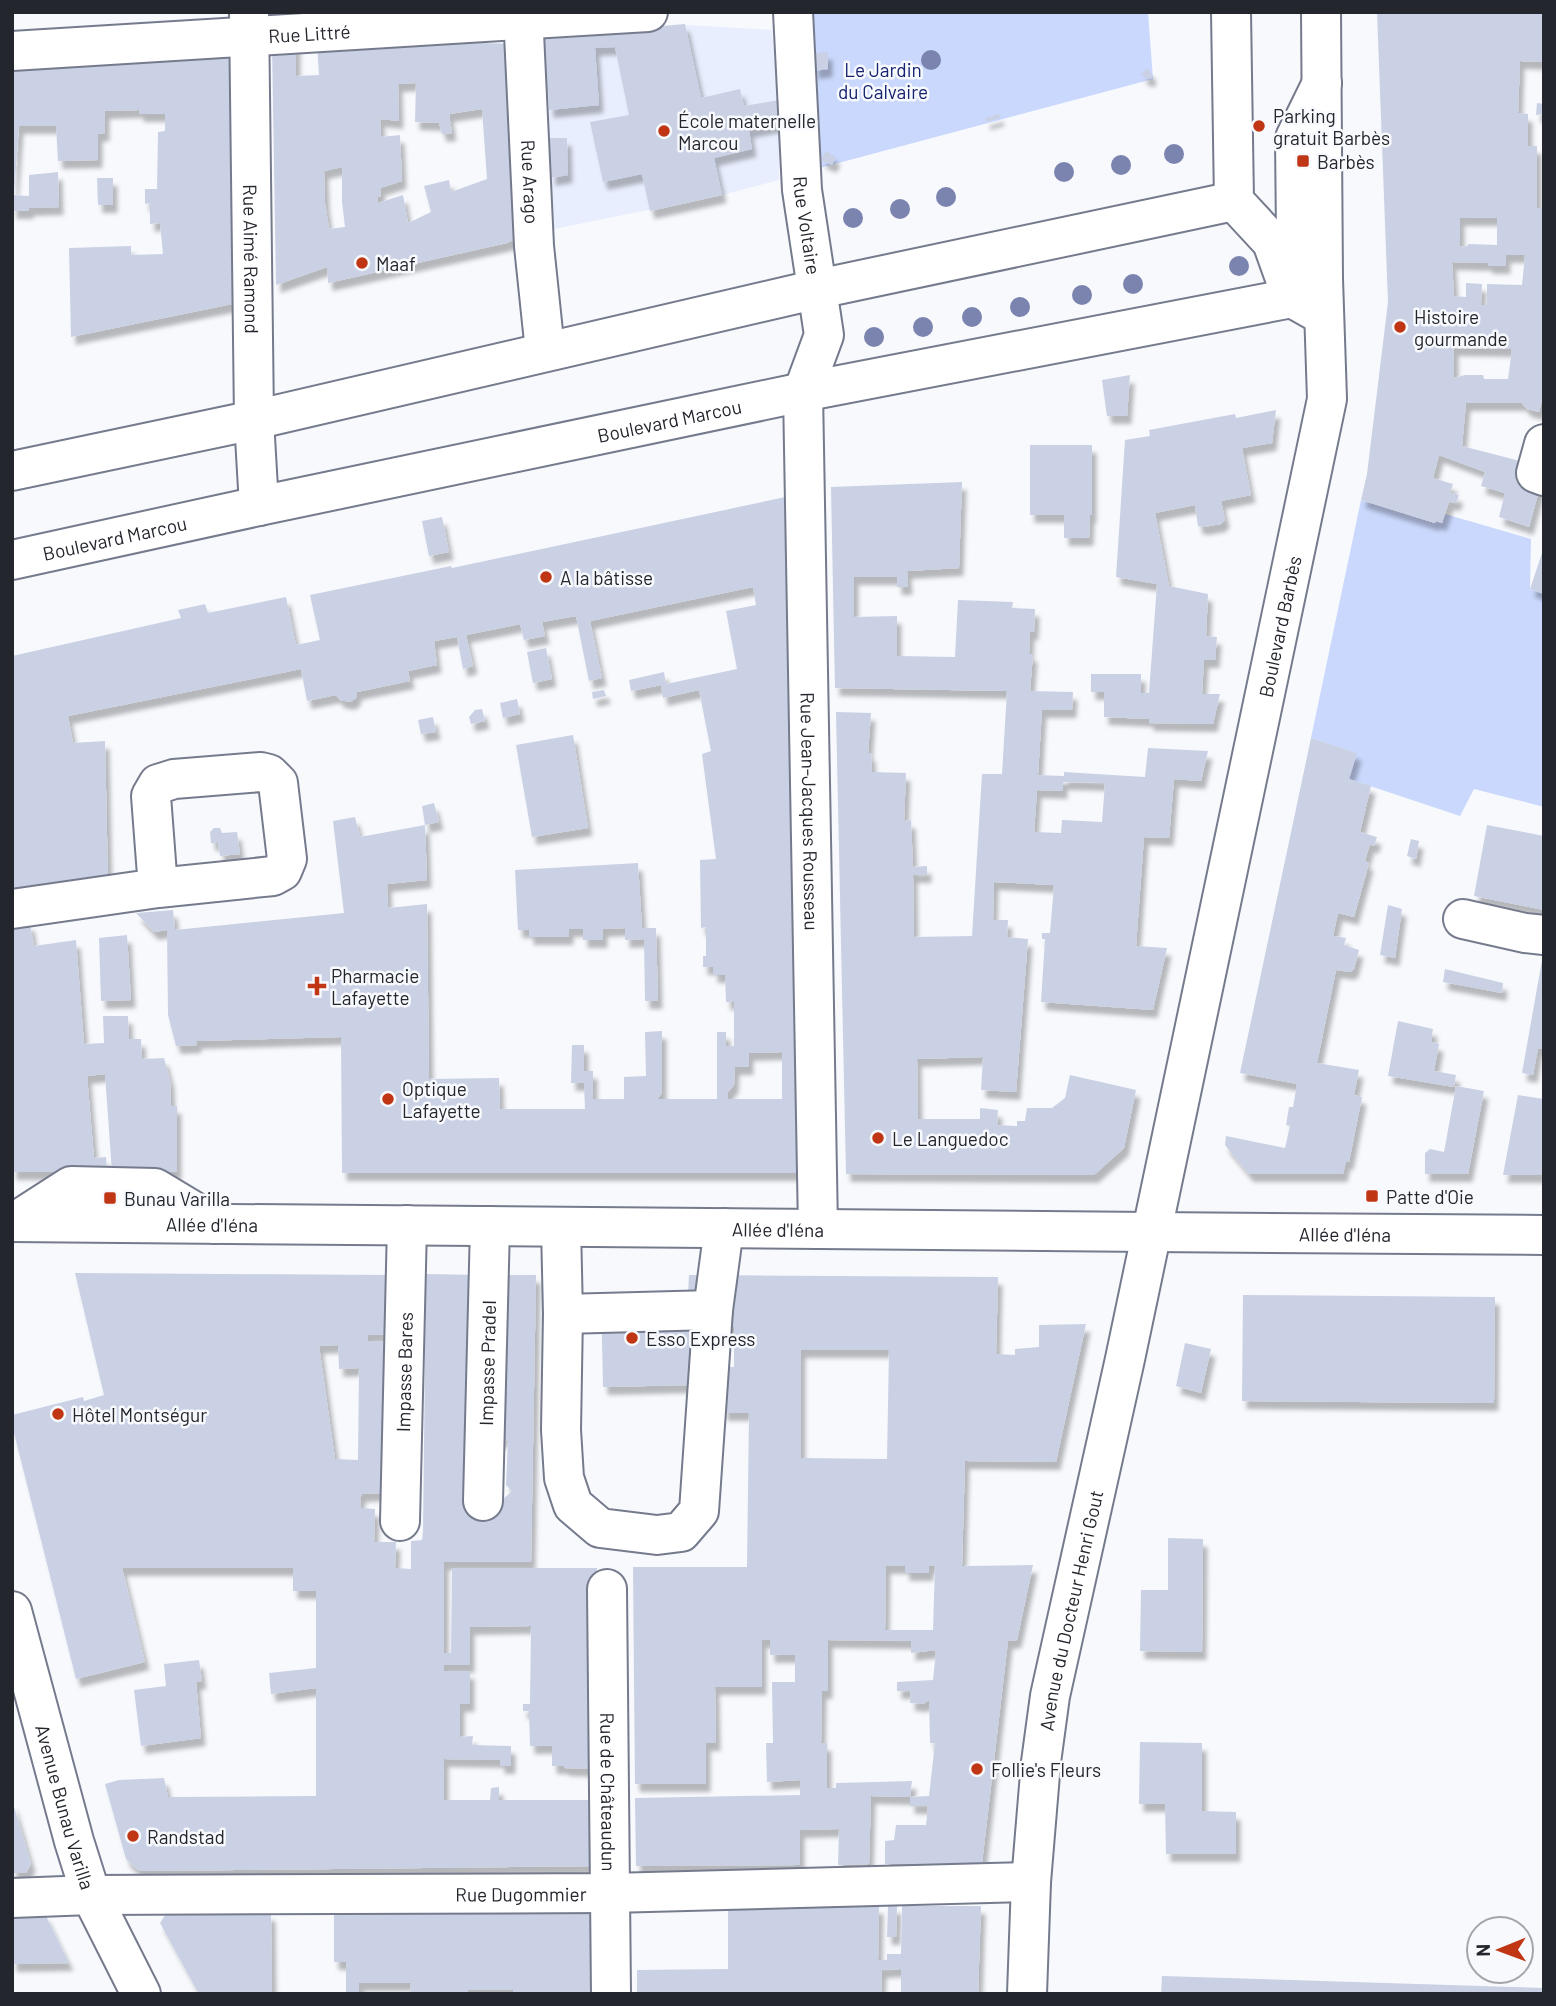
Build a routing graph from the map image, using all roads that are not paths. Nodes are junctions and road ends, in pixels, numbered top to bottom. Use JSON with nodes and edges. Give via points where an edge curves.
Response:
{"nodes":[{"id":1,"x":648,"y":12,"type":"edge"},
{"id":2,"x":793,"y":12,"type":"edge"},
{"id":3,"x":1231,"y":12,"type":"edge"},
{"id":4,"x":1321,"y":12,"type":"edge"},
{"id":5,"x":523,"y":16,"type":"edge"},
{"id":6,"x":242,"y":20,"type":"edge"},
{"id":7,"x":12,"y":51,"type":"edge"},
{"id":8,"x":1234,"y":201,"type":"junction"},
{"id":9,"x":818,"y":289,"type":"junction"},
{"id":10,"x":1313,"y":298,"type":"junction"},
{"id":11,"x":545,"y":351,"type":"junction"},
{"id":12,"x":803,"y":392,"type":"junction"},
{"id":13,"x":254,"y":420,"type":"junction"},
{"id":14,"x":1544,"y":444,"type":"edge"},
{"id":15,"x":12,"y":471,"type":"edge"},
{"id":16,"x":1544,"y":476,"type":"edge"},
{"id":17,"x":259,"y":506,"type":"junction"},
{"id":18,"x":12,"y":560,"type":"edge"},
{"id":19,"x":158,"y":888,"type":"dead end"},
{"id":20,"x":12,"y":909,"type":"edge"},
{"id":21,"x":1462,"y":919,"type":"dead end"},
{"id":22,"x":1544,"y":934,"type":"edge"},
{"id":23,"x":13,"y":1222,"type":"edge"},
{"id":24,"x":407,"y":1225,"type":"junction"},
{"id":25,"x":490,"y":1226,"type":"junction"},
{"id":26,"x":561,"y":1227,"type":"junction"},
{"id":27,"x":724,"y":1228,"type":"junction"},
{"id":28,"x":818,"y":1229,"type":"junction"},
{"id":29,"x":1151,"y":1232,"type":"junction"},
{"id":30,"x":1544,"y":1235,"type":"edge"},
{"id":31,"x":713,"y":1310,"type":"junction"},
{"id":32,"x":563,"y":1314,"type":"junction"},
{"id":33,"x":483,"y":1501,"type":"dead end"},
{"id":34,"x":400,"y":1521,"type":"dead end"},
{"id":35,"x":607,"y":1589,"type":"dead end"},
{"id":36,"x":12,"y":1611,"type":"edge"},
{"id":37,"x":1031,"y":1882,"type":"junction"},
{"id":38,"x":610,"y":1893,"type":"junction"},
{"id":39,"x":91,"y":1895,"type":"junction"},
{"id":40,"x":12,"y":1898,"type":"edge"},
{"id":41,"x":141,"y":1994,"type":"edge"},
{"id":42,"x":611,"y":1994,"type":"edge"},
{"id":43,"x":1027,"y":1994,"type":"edge"}],
"edges":[{"from":1,"to":5,"type":"street","name":"Rue Littré"},
{"from":2,"to":9,"type":"street","name":"Rue Voltaire","via":[[802,190]]},
{"from":3,"to":8,"type":"street"},
{"from":4,"to":10,"type":"street","name":"Boulevard Barbès"},
{"from":5,"to":6,"type":"street","name":"Rue Littré"},
{"from":5,"to":11,"type":"street","name":"Rue Arago","via":[[534,246]]},
{"from":6,"to":7,"type":"street","name":"Rue Littré"},
{"from":6,"to":13,"type":"street","name":"Rue Aimé Ramond"},
{"from":8,"to":9,"type":"street"},
{"from":8,"to":10,"type":"street","via":[[1272,242]]},
{"from":9,"to":11,"type":"street"},
{"from":9,"to":12,"type":"street","name":"Rue Voltaire","via":[[824,335]]},
{"from":10,"to":12,"type":"street","name":"Boulevard Marcou"},
{"from":10,"to":29,"type":"street","name":"Boulevard Barbès","via":[[1327,399]]},
{"from":11,"to":13,"type":"street"},
{"from":12,"to":17,"type":"street","name":"Boulevard Marcou"},
{"from":12,"to":28,"type":"street","name":"Rue Jean-Jacques Rousseau"},
{"from":13,"to":15,"type":"street"},
{"from":13,"to":17,"type":"street","name":"Rue Aimé Ramond"},
{"from":14,"to":16,"type":"street","via":[[1536,473]]},
{"from":17,"to":18,"type":"street","name":"Boulevard Marcou"},
{"from":19,"to":20,"type":"street"},
{"from":21,"to":22,"type":"street"},
{"from":23,"to":24,"type":"street","name":"Allée d'Iéna"},
{"from":24,"to":25,"type":"street","name":"Allée d'Iéna"},
{"from":24,"to":34,"type":"street","name":"Impasse Bares"},
{"from":25,"to":26,"type":"street","name":"Allée d'Iéna"},
{"from":25,"to":33,"type":"street","name":"Impasse Pradel"},
{"from":26,"to":27,"type":"street","name":"Allée d'Iéna"},
{"from":26,"to":32,"type":"street"},
{"from":27,"to":28,"type":"street","name":"Allée d'Iéna"},
{"from":27,"to":31,"type":"street"},
{"from":28,"to":29,"type":"street","name":"Allée d'Iéna"},
{"from":29,"to":30,"type":"street","name":"Allée d'Iéna"},
{"from":29,"to":37,"type":"street","name":"Avenue du Docteur Henri Gout","via":[[1050,1696]]},
{"from":31,"to":32,"type":"street"},
{"from":31,"to":32,"type":"street","via":[[699,1511],[681,1532],[657,1535],[600,1528],[573,1505],[564,1478],[561,1430]]},
{"from":35,"to":38,"type":"street","name":"Rue de Châteaudun"},
{"from":36,"to":39,"type":"street","name":"Avenue Bunau Varilla"},
{"from":37,"to":38,"type":"street","name":"Rue Dugommier"},
{"from":37,"to":43,"type":"street","name":"Avenue du Docteur Henri Gout"},
{"from":38,"to":39,"type":"street","name":"Rue Dugommier"},
{"from":38,"to":42,"type":"street","name":"Rue de Châteaudun"},
{"from":39,"to":40,"type":"street","name":"Rue Dugommier"},
{"from":39,"to":41,"type":"street","name":"Avenue Bunau Varilla"}]}
